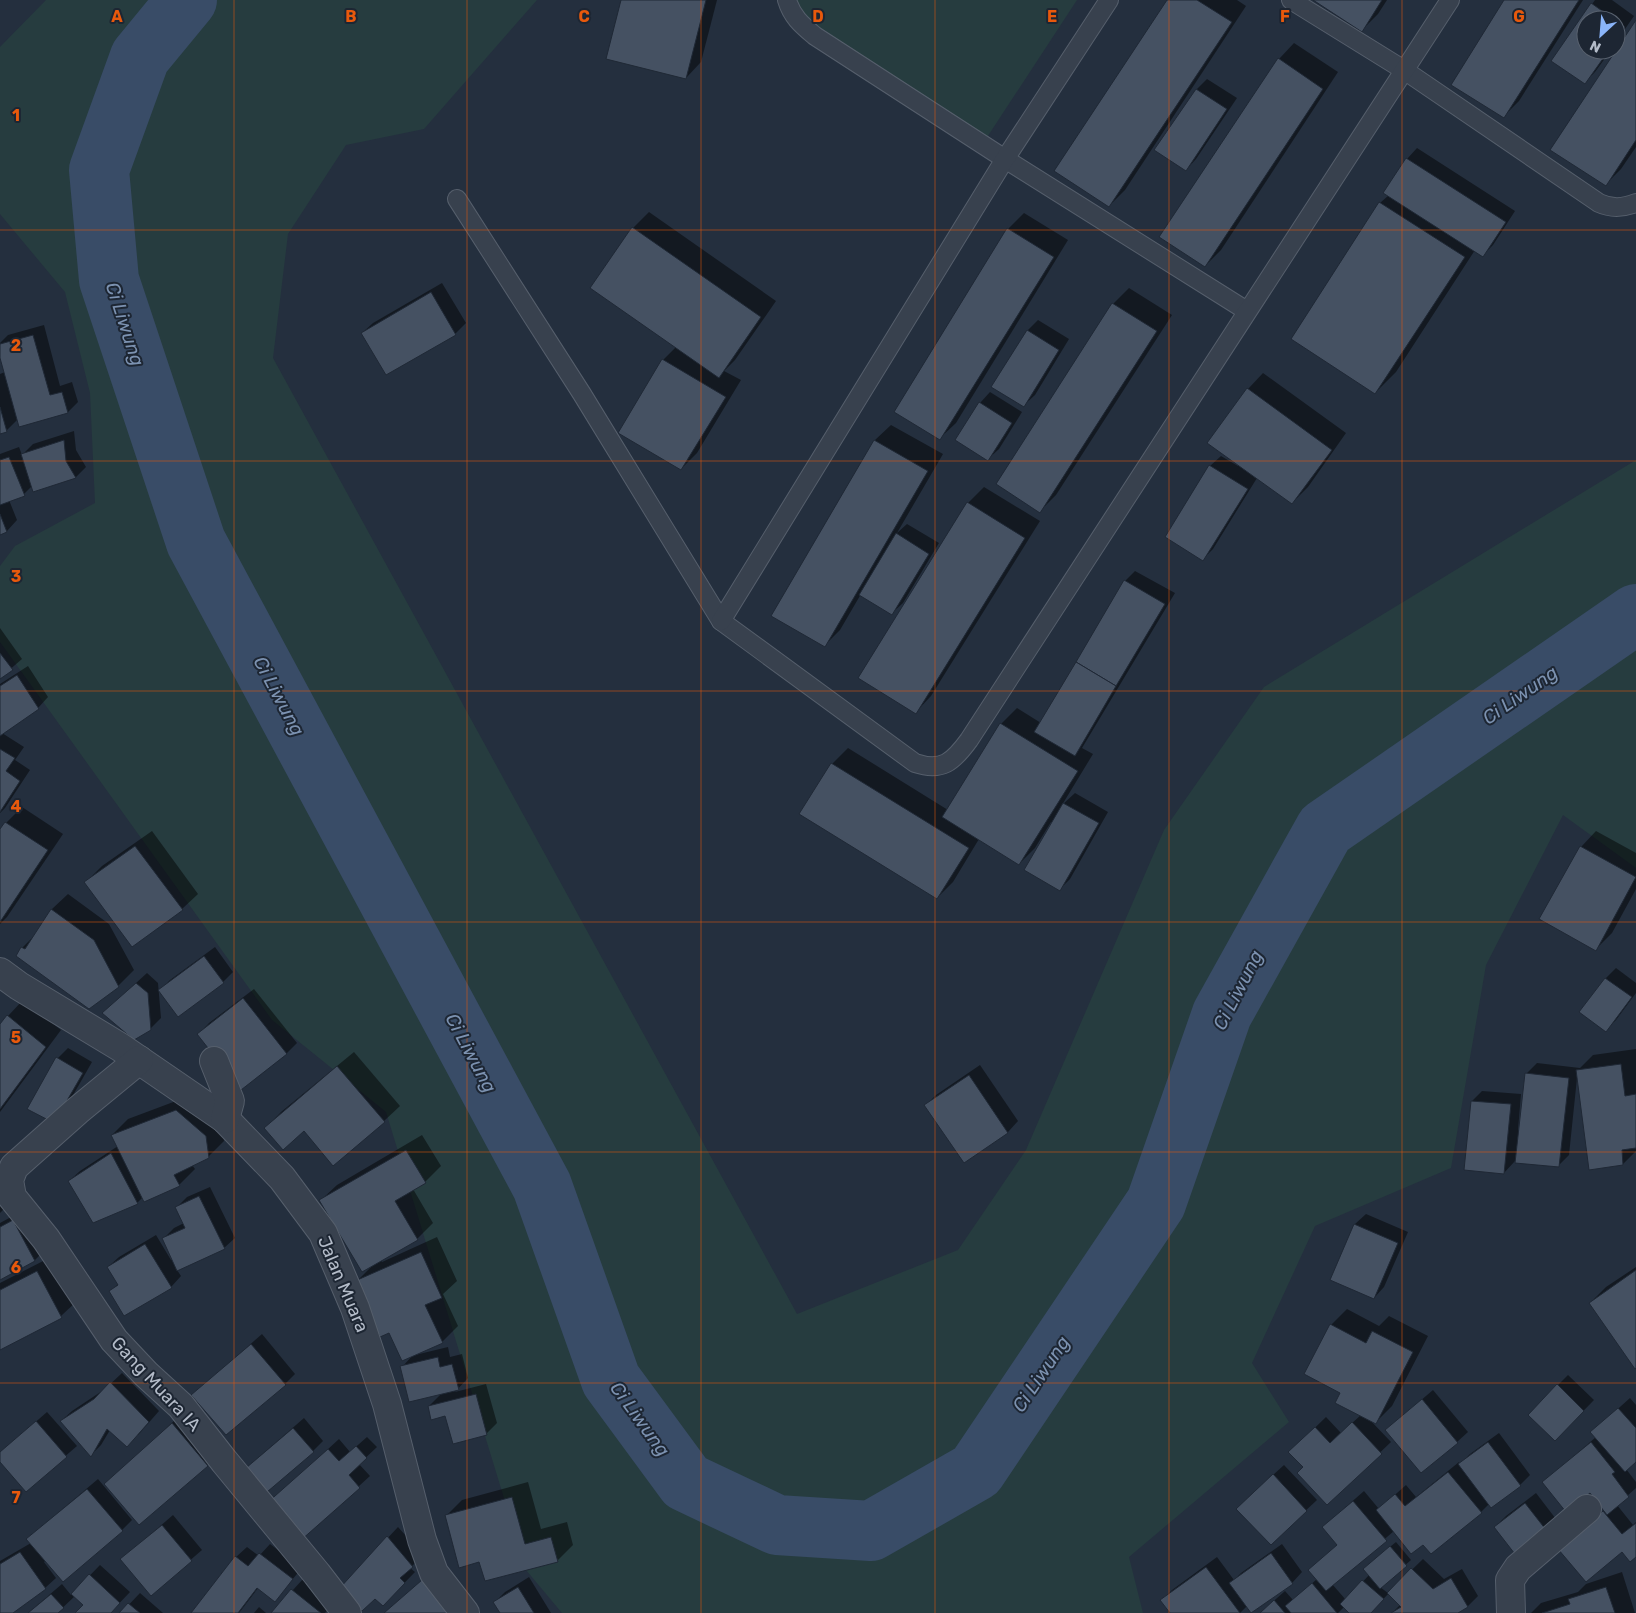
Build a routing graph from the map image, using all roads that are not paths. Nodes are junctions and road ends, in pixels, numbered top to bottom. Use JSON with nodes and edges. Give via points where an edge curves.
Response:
{"nodes":[{"id":1,"x":786,"y":0,"type":"edge"},
{"id":2,"x":1109,"y":0,"type":"edge"},
{"id":3,"x":1292,"y":0,"type":"edge"},
{"id":4,"x":1450,"y":0,"type":"edge"},
{"id":5,"x":1404,"y":70,"type":"junction"},
{"id":6,"x":1005,"y":159,"type":"junction"},
{"id":7,"x":457,"y":199,"type":"dead end"},
{"id":8,"x":1636,"y":203,"type":"edge"},
{"id":9,"x":1247,"y":311,"type":"junction"},
{"id":10,"x":721,"y":621,"type":"junction"},
{"id":11,"x":0,"y":972,"type":"edge"},
{"id":12,"x":139,"y":1060,"type":"junction"},
{"id":13,"x":214,"y":1061,"type":"dead end"},
{"id":14,"x":225,"y":1119,"type":"junction"},
{"id":15,"x":7,"y":1166,"type":"edge"},
{"id":16,"x":1588,"y":1509,"type":"dead end"},
{"id":17,"x":347,"y":1613,"type":"edge"},
{"id":18,"x":465,"y":1613,"type":"edge"},
{"id":19,"x":1511,"y":1613,"type":"edge"}],
"edges":[{"from":1,"to":6,"type":"lane","via":[[799,23],[815,36]]},
{"from":2,"to":6,"type":"lane"},
{"from":3,"to":5,"type":"lane"},
{"from":4,"to":5,"type":"lane"},
{"from":5,"to":8,"type":"lane","via":[[1599,203],[1617,208]]},
{"from":5,"to":9,"type":"lane"},
{"from":6,"to":9,"type":"lane"},
{"from":6,"to":10,"type":"lane"},
{"from":7,"to":10,"type":"lane","via":[[582,394]]},
{"from":9,"to":10,"type":"lane","via":[[969,740],[948,762],[938,766],[914,763]]},
{"from":11,"to":12,"type":"street","name":"Jalan Muara"},
{"from":12,"to":14,"type":"street","name":"Jalan Muara"},
{"from":12,"to":15,"type":"street","name":"Gang Muara IA"},
{"from":13,"to":14,"type":"street","via":[[230,1101]]},
{"from":14,"to":18,"type":"street","name":"Jalan Muara","via":[[282,1178],[323,1233],[355,1308],[387,1404],[422,1540],[434,1573]]},
{"from":15,"to":17,"type":"street","name":"Gang Muara IA","via":[[12,1197],[46,1239],[114,1340],[181,1406]]},
{"from":16,"to":19,"type":"street","via":[[1518,1568],[1510,1580]]}]}
